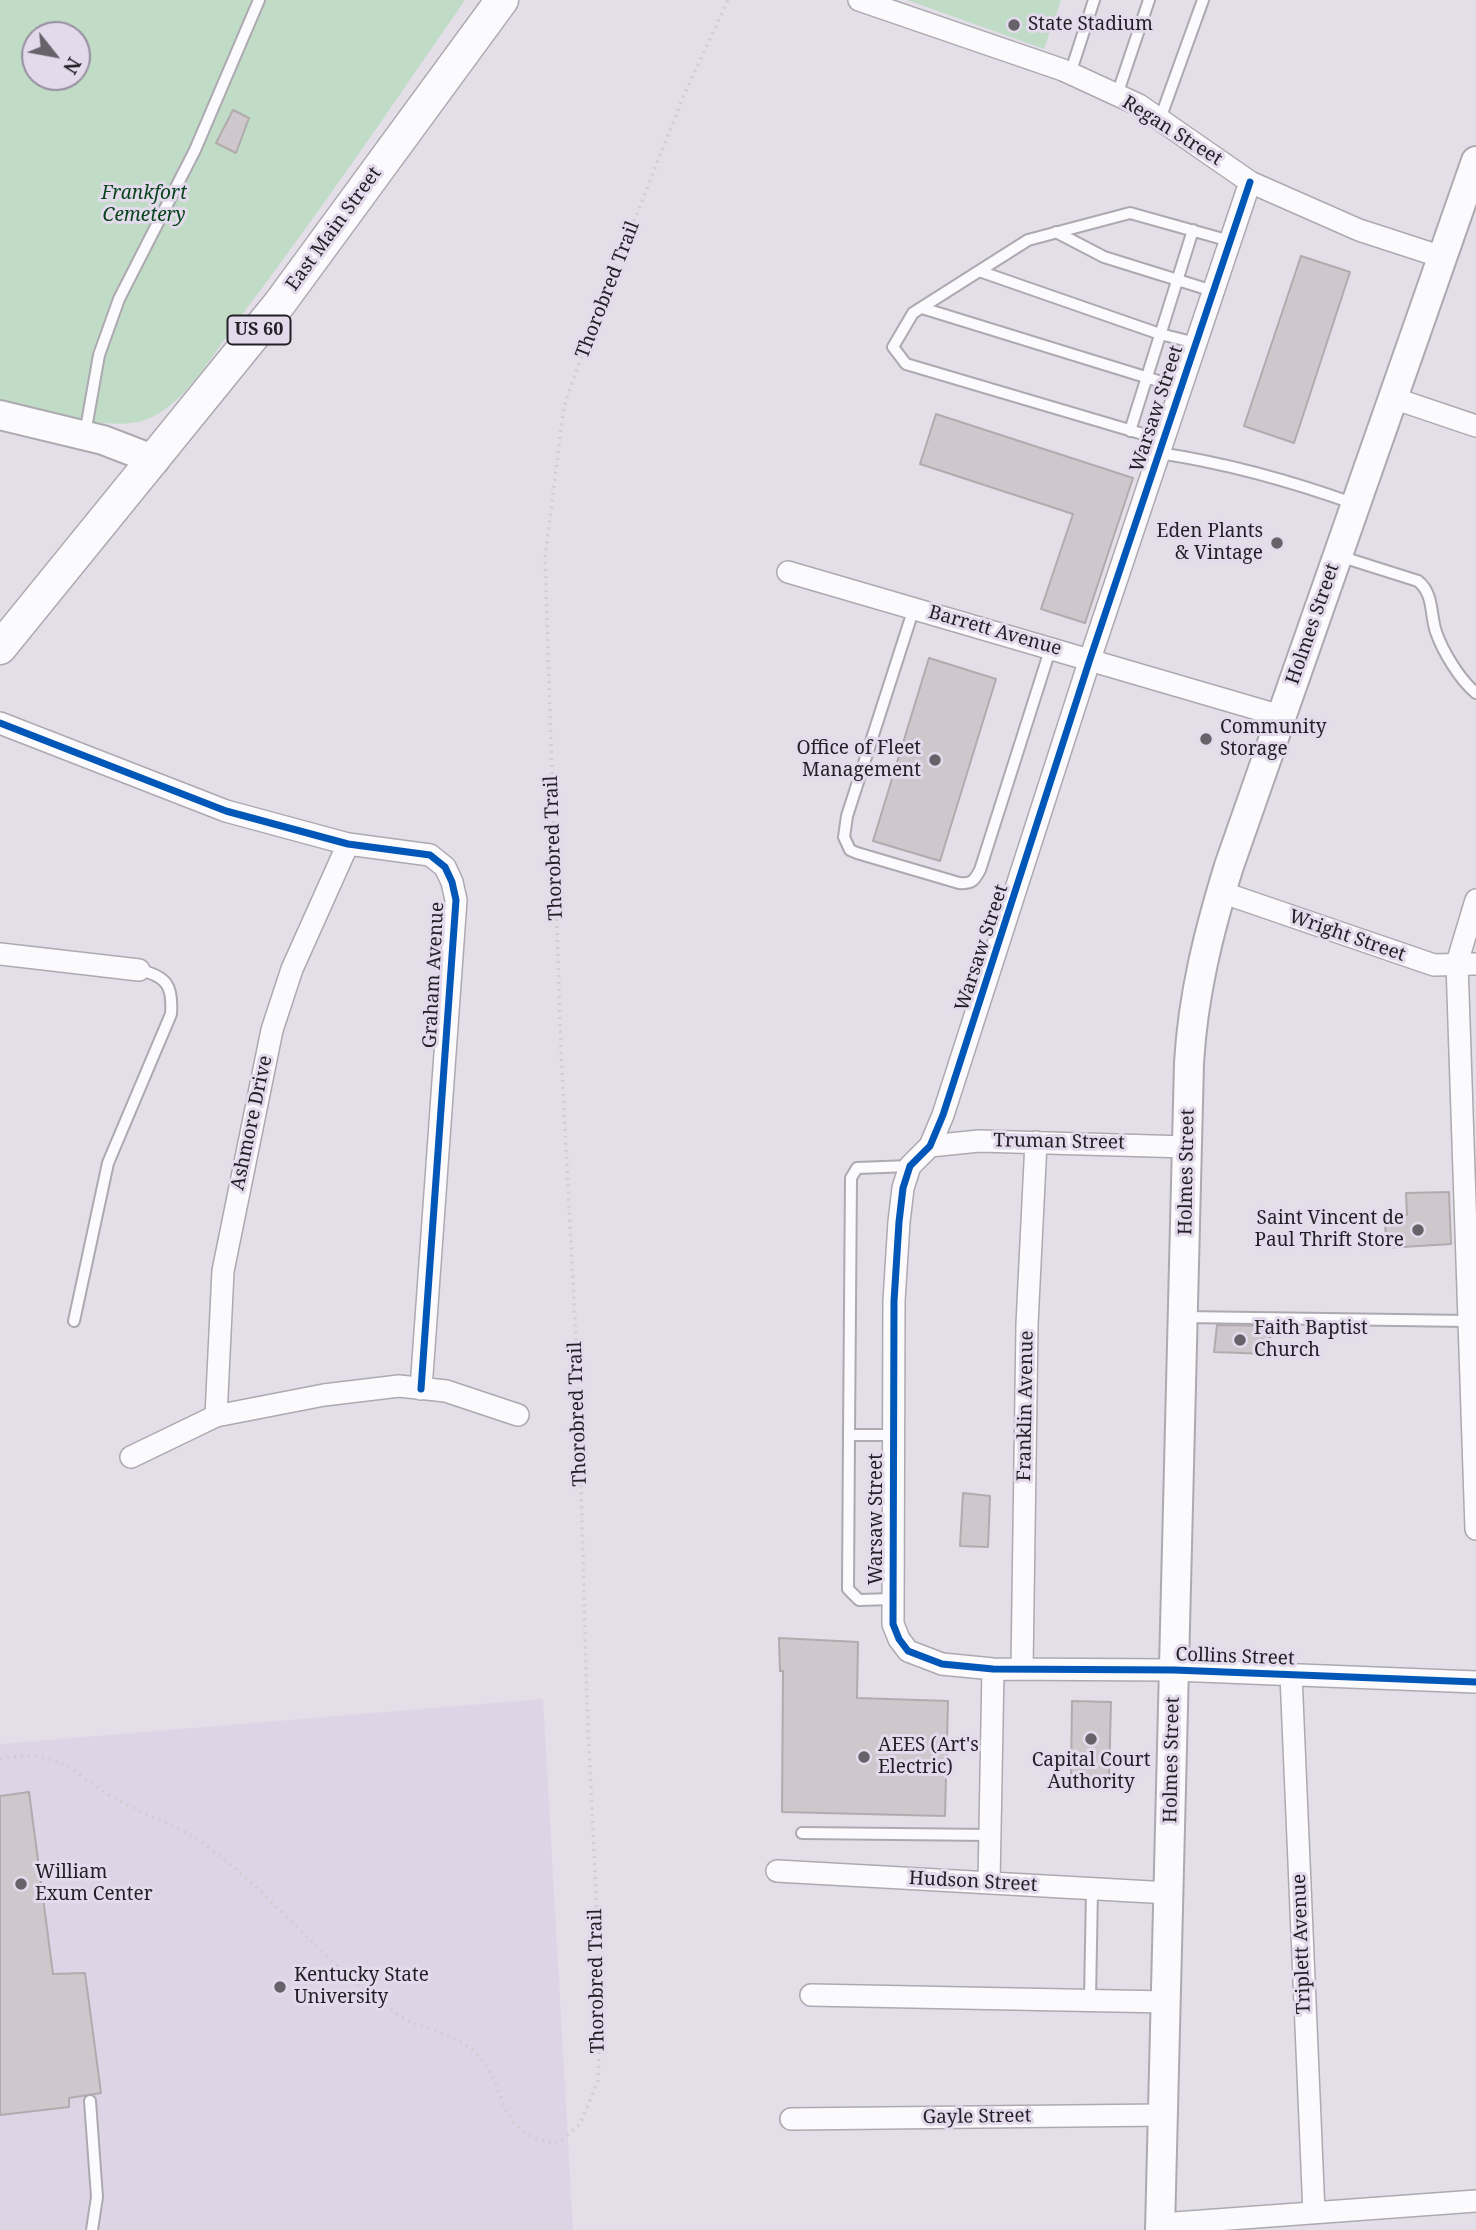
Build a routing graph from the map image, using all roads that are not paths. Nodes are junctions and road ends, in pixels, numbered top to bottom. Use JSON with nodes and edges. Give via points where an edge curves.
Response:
{"nodes":[{"id":1,"x":259,"y":0,"type":"edge"},
{"id":2,"x":502,"y":0,"type":"edge"},
{"id":3,"x":859,"y":0,"type":"edge"},
{"id":4,"x":1094,"y":0,"type":"edge"},
{"id":5,"x":1149,"y":0,"type":"edge"},
{"id":6,"x":1203,"y":0,"type":"edge"},
{"id":7,"x":1070,"y":74,"type":"junction"},
{"id":8,"x":1116,"y":95,"type":"junction"},
{"id":9,"x":1160,"y":119,"type":"junction"},
{"id":10,"x":1476,"y":161,"type":"edge"},
{"id":11,"x":1250,"y":182,"type":"junction"},
{"id":12,"x":1193,"y":230,"type":"junction"},
{"id":13,"x":1056,"y":232,"type":"junction"},
{"id":14,"x":1230,"y":240,"type":"junction"},
{"id":15,"x":1442,"y":257,"type":"junction"},
{"id":16,"x":979,"y":271,"type":"junction"},
{"id":17,"x":1177,"y":281,"type":"junction"},
{"id":18,"x":1213,"y":291,"type":"junction"},
{"id":19,"x":922,"y":307,"type":"junction"},
{"id":20,"x":1160,"y":334,"type":"junction"},
{"id":21,"x":1196,"y":343,"type":"junction"},
{"id":22,"x":1147,"y":378,"type":"junction"},
{"id":23,"x":1181,"y":388,"type":"junction"},
{"id":24,"x":1393,"y":398,"type":"junction"},
{"id":25,"x":0,"y":415,"type":"edge"},
{"id":26,"x":1476,"y":426,"type":"edge"},
{"id":27,"x":1130,"y":431,"type":"junction"},
{"id":28,"x":85,"y":436,"type":"junction"},
{"id":29,"x":1161,"y":446,"type":"junction"},
{"id":30,"x":155,"y":460,"type":"junction"},
{"id":31,"x":1354,"y":504,"type":"junction"},
{"id":32,"x":1337,"y":556,"type":"junction"},
{"id":33,"x":788,"y":572,"type":"dead end"},
{"id":34,"x":914,"y":608,"type":"junction"},
{"id":35,"x":1051,"y":647,"type":"junction"},
{"id":36,"x":0,"y":648,"type":"edge"},
{"id":37,"x":1090,"y":659,"type":"junction"},
{"id":38,"x":1476,"y":693,"type":"edge"},
{"id":39,"x":1281,"y":716,"type":"junction"},
{"id":40,"x":0,"y":723,"type":"edge"},
{"id":41,"x":348,"y":844,"type":"junction"},
{"id":42,"x":1221,"y":892,"type":"junction"},
{"id":43,"x":1476,"y":900,"type":"edge"},
{"id":44,"x":0,"y":954,"type":"edge"},
{"id":45,"x":1466,"y":963,"type":"edge"},
{"id":46,"x":139,"y":970,"type":"joint"},
{"id":47,"x":1035,"y":1142,"type":"junction"},
{"id":48,"x":930,"y":1146,"type":"junction"},
{"id":49,"x":1187,"y":1147,"type":"junction"},
{"id":50,"x":910,"y":1166,"type":"junction"},
{"id":51,"x":1469,"y":1169,"type":"edge"},
{"id":52,"x":1471,"y":1289,"type":"edge"},
{"id":53,"x":1183,"y":1317,"type":"junction"},
{"id":54,"x":74,"y":1321,"type":"dead end"},
{"id":55,"x":1468,"y":1321,"type":"junction"},
{"id":56,"x":421,"y":1389,"type":"junction"},
{"id":57,"x":518,"y":1415,"type":"dead end"},
{"id":58,"x":216,"y":1416,"type":"junction"},
{"id":59,"x":893,"y":1435,"type":"junction"},
{"id":60,"x":849,"y":1436,"type":"junction"},
{"id":61,"x":131,"y":1457,"type":"dead end"},
{"id":62,"x":1476,"y":1529,"type":"edge"},
{"id":63,"x":893,"y":1600,"type":"junction"},
{"id":64,"x":993,"y":1669,"type":"junction"},
{"id":65,"x":1022,"y":1669,"type":"junction"},
{"id":66,"x":1174,"y":1670,"type":"junction"},
{"id":67,"x":1291,"y":1675,"type":"junction"},
{"id":68,"x":1476,"y":1682,"type":"edge"},
{"id":69,"x":802,"y":1833,"type":"dead end"},
{"id":70,"x":990,"y":1835,"type":"junction"},
{"id":71,"x":777,"y":1871,"type":"dead end"},
{"id":72,"x":989,"y":1883,"type":"junction"},
{"id":73,"x":1092,"y":1889,"type":"junction"},
{"id":74,"x":1169,"y":1893,"type":"junction"},
{"id":75,"x":811,"y":1995,"type":"dead end"},
{"id":76,"x":1090,"y":2000,"type":"junction"},
{"id":77,"x":1166,"y":2002,"type":"junction"},
{"id":78,"x":90,"y":2101,"type":"dead end"},
{"id":79,"x":1163,"y":2115,"type":"junction"},
{"id":80,"x":791,"y":2119,"type":"dead end"},
{"id":81,"x":1476,"y":2201,"type":"edge"},
{"id":82,"x":1314,"y":2213,"type":"junction"},
{"id":83,"x":1160,"y":2227,"type":"edge"},
{"id":84,"x":92,"y":2230,"type":"edge"}],
"edges":[{"from":1,"to":28,"type":"lane","via":[[195,150],[119,299],[99,355]]},
{"from":2,"to":30,"type":"main road","name":"East Main Street","number":"US 60","via":[[280,303]]},
{"from":3,"to":7,"type":"street","name":"Regan Street"},
{"from":4,"to":7,"type":"lane"},
{"from":5,"to":8,"type":"lane"},
{"from":6,"to":9,"type":"lane"},
{"from":7,"to":8,"type":"street","name":"Regan Street"},
{"from":8,"to":9,"type":"street","name":"Regan Street"},
{"from":9,"to":11,"type":"street","name":"Regan Street"},
{"from":10,"to":15,"type":"main road","name":"Holmes Street"},
{"from":11,"to":14,"type":"street","name":"Warsaw Street"},
{"from":11,"to":15,"type":"street","name":"Regan Street","via":[[1350,226]]},
{"from":12,"to":13,"type":"lane","via":[[1130,213]]},
{"from":12,"to":14,"type":"lane"},
{"from":12,"to":17,"type":"lane"},
{"from":13,"to":16,"type":"lane","via":[[1028,240]]},
{"from":13,"to":17,"type":"lane","via":[[1104,257]]},
{"from":14,"to":18,"type":"street","name":"Warsaw Street"},
{"from":15,"to":24,"type":"main road","name":"Holmes Street"},
{"from":16,"to":19,"type":"lane"},
{"from":16,"to":20,"type":"lane"},
{"from":17,"to":18,"type":"lane"},
{"from":17,"to":20,"type":"lane"},
{"from":18,"to":21,"type":"street","name":"Warsaw Street"},
{"from":19,"to":22,"type":"lane"},
{"from":19,"to":27,"type":"lane","via":[[913,313],[893,347],[906,364]]},
{"from":20,"to":21,"type":"lane"},
{"from":20,"to":22,"type":"lane"},
{"from":21,"to":23,"type":"street","name":"Warsaw Street"},
{"from":22,"to":23,"type":"lane"},
{"from":22,"to":27,"type":"lane"},
{"from":23,"to":29,"type":"street","name":"Warsaw Street"},
{"from":24,"to":26,"type":"street"},
{"from":24,"to":31,"type":"main road","name":"Holmes Street"},
{"from":25,"to":28,"type":"main road"},
{"from":27,"to":29,"type":"lane"},
{"from":28,"to":30,"type":"main road"},
{"from":29,"to":31,"type":"lane"},
{"from":29,"to":37,"type":"street","name":"Warsaw Street"},
{"from":30,"to":36,"type":"main road","name":"East Main Street","number":"US 60"},
{"from":31,"to":32,"type":"main road","name":"Holmes Street"},
{"from":32,"to":38,"type":"lane","via":[[1410,578],[1425,587],[1437,635]]},
{"from":32,"to":39,"type":"main road","name":"Holmes Street"},
{"from":33,"to":34,"type":"street","name":"Barrett Avenue"},
{"from":34,"to":35,"type":"street","name":"Barrett Avenue"},
{"from":34,"to":35,"type":"lane","via":[[844,837],[850,850],[857,853],[959,883],[975,880],[980,870]]},
{"from":35,"to":37,"type":"street","name":"Barrett Avenue"},
{"from":37,"to":39,"type":"street","name":"Barrett Avenue"},
{"from":37,"to":48,"type":"street","name":"Warsaw Street","via":[[970,1037]]},
{"from":39,"to":42,"type":"main road","name":"Holmes Street"},
{"from":40,"to":41,"type":"street","name":"Graham Avenue","via":[[226,811]]},
{"from":41,"to":56,"type":"street","name":"Graham Avenue","via":[[430,855],[444,867],[456,900]]},
{"from":41,"to":58,"type":"street","name":"Ashmore Drive","via":[[292,969],[272,1030],[223,1270]]},
{"from":42,"to":45,"type":"street","name":"Wright Street","via":[[1434,965]]},
{"from":42,"to":49,"type":"main road","name":"Holmes Street","via":[[1195,999]]},
{"from":43,"to":45,"type":"street"},
{"from":44,"to":46,"type":"street"},
{"from":45,"to":51,"type":"street"},
{"from":46,"to":54,"type":"lane","via":[[168,982],[171,1014],[108,1163]]},
{"from":47,"to":48,"type":"street","name":"Truman Street"},
{"from":47,"to":49,"type":"street","name":"Truman Street"},
{"from":47,"to":65,"type":"street","name":"Franklin Avenue","via":[[1027,1324]]},
{"from":48,"to":50,"type":"street","name":"Warsaw Street"},
{"from":49,"to":53,"type":"main road","name":"Holmes Street"},
{"from":50,"to":59,"type":"street","name":"Warsaw Street","via":[[898,1235]]},
{"from":50,"to":60,"type":"lane","via":[[857,1168],[851,1178]]},
{"from":51,"to":52,"type":"street"},
{"from":52,"to":55,"type":"street"},
{"from":53,"to":55,"type":"lane"},
{"from":53,"to":66,"type":"main road","name":"Holmes Street"},
{"from":55,"to":62,"type":"street"},
{"from":56,"to":57,"type":"street","via":[[446,1391]]},
{"from":56,"to":58,"type":"street","via":[[399,1386],[324,1395]]},
{"from":58,"to":61,"type":"street"},
{"from":59,"to":60,"type":"lane"},
{"from":59,"to":63,"type":"street","name":"Warsaw Street"},
{"from":60,"to":63,"type":"lane","via":[[848,1588],[859,1600]]},
{"from":63,"to":64,"type":"street","name":"Warsaw Street","via":[[893,1624],[908,1651],[942,1664]]},
{"from":64,"to":65,"type":"street","name":"Collins Street"},
{"from":64,"to":70,"type":"street"},
{"from":65,"to":66,"type":"street","name":"Collins Street"},
{"from":66,"to":67,"type":"street","name":"Collins Street"},
{"from":66,"to":74,"type":"main road","name":"Holmes Street"},
{"from":67,"to":68,"type":"street","name":"Collins Street"},
{"from":67,"to":82,"type":"street","name":"Triplett Avenue"},
{"from":69,"to":70,"type":"lane"},
{"from":70,"to":72,"type":"street"},
{"from":71,"to":72,"type":"street","name":"Hudson Street"},
{"from":72,"to":73,"type":"street","name":"Hudson Street"},
{"from":73,"to":74,"type":"street","name":"Hudson Street"},
{"from":73,"to":76,"type":"lane"},
{"from":74,"to":77,"type":"main road","name":"Holmes Street"},
{"from":75,"to":76,"type":"street"},
{"from":76,"to":77,"type":"street"},
{"from":77,"to":79,"type":"main road","name":"Holmes Street"},
{"from":78,"to":84,"type":"lane","via":[[97,2197]]},
{"from":79,"to":80,"type":"street","name":"Gayle Street"},
{"from":79,"to":83,"type":"main road","name":"Holmes Street"},
{"from":81,"to":82,"type":"street"},
{"from":82,"to":83,"type":"street"}]}
